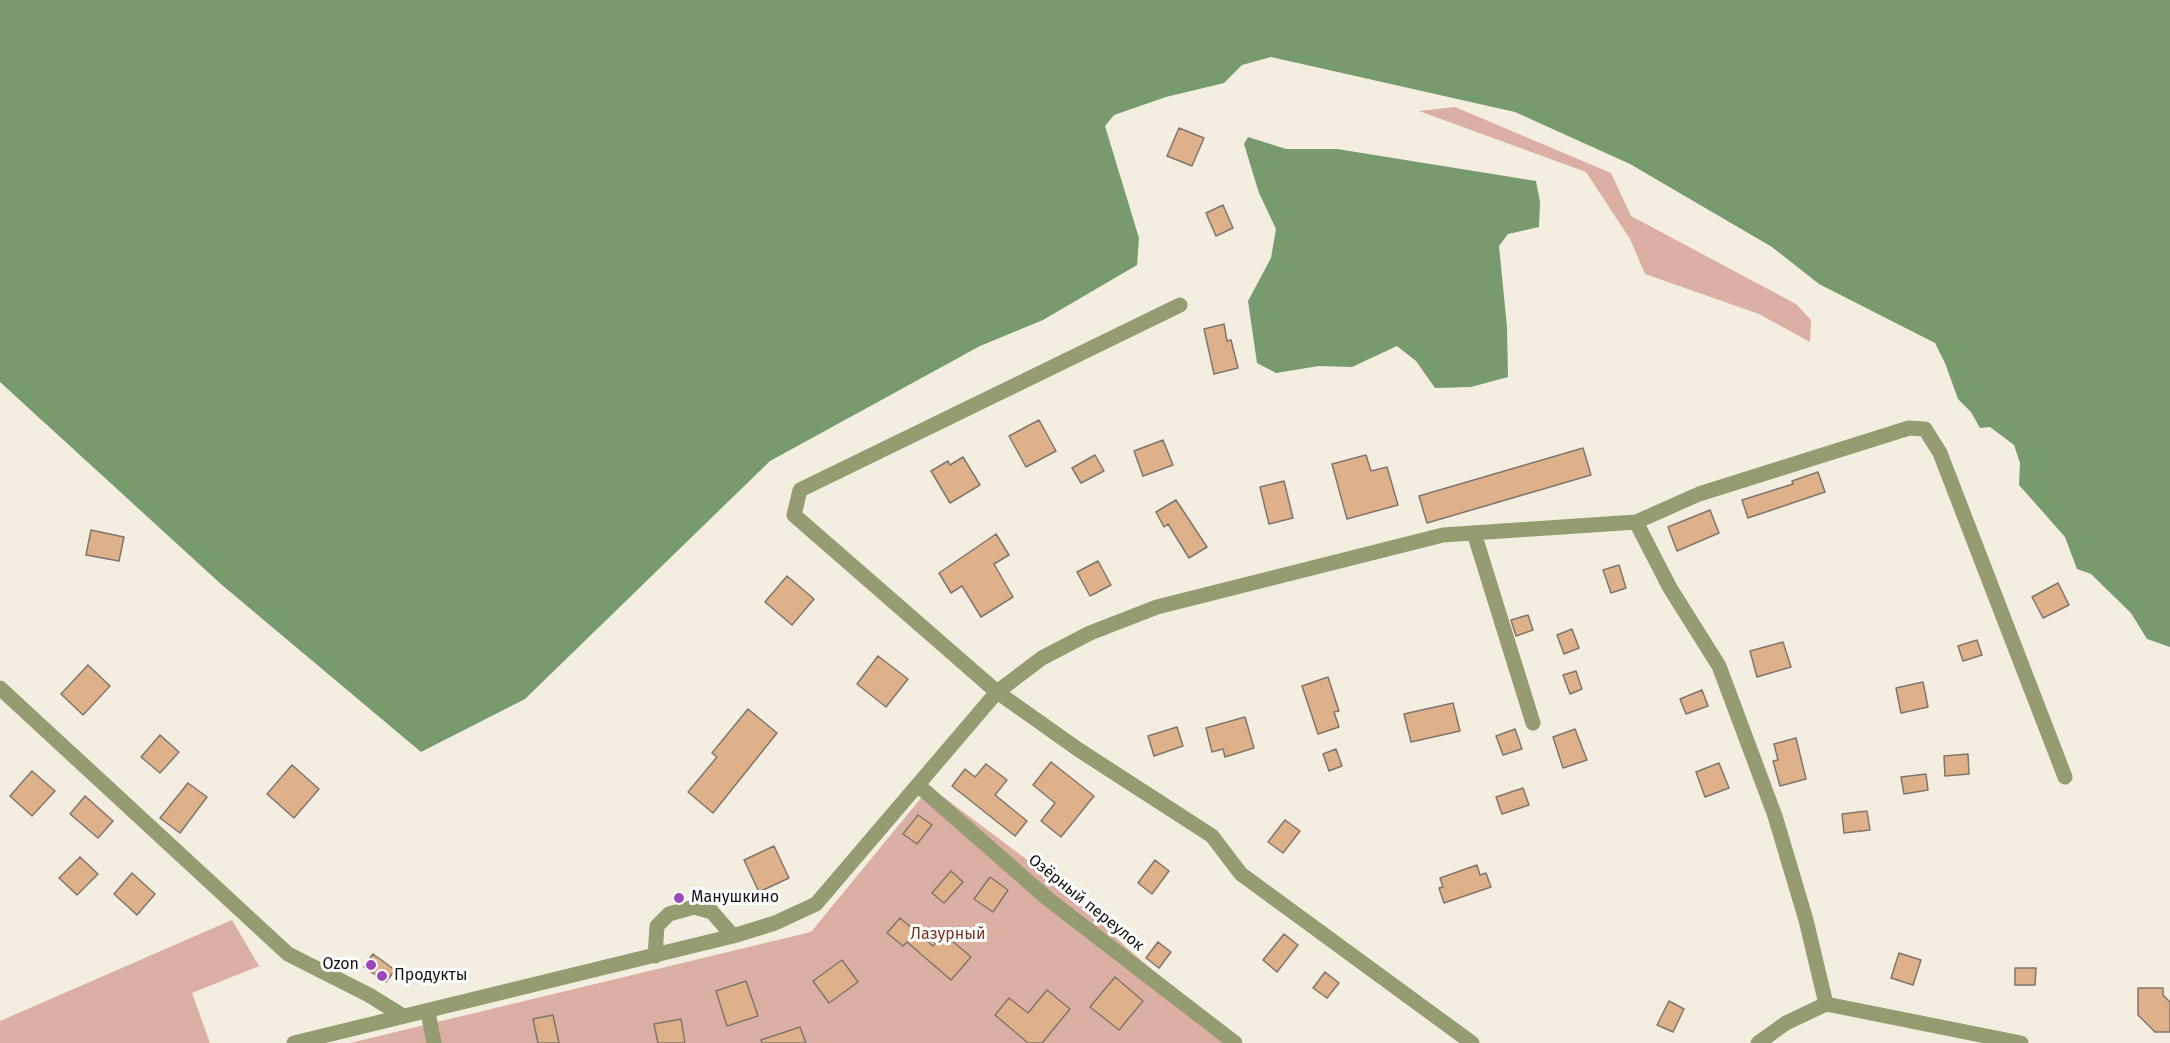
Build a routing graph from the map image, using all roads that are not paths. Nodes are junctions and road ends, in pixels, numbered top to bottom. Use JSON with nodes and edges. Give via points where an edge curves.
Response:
{"nodes":[{"id":1,"x":1180,"y":305,"type":"dead end"},
{"id":2,"x":1636,"y":522,"type":"junction"},
{"id":3,"x":1474,"y":533,"type":"junction"},
{"id":4,"x":0,"y":688,"type":"edge"},
{"id":5,"x":997,"y":692,"type":"junction"},
{"id":6,"x":1533,"y":723,"type":"dead end"},
{"id":7,"x":2065,"y":777,"type":"dead end"},
{"id":8,"x":919,"y":786,"type":"junction"},
{"id":9,"x":734,"y":936,"type":"junction"},
{"id":10,"x":655,"y":956,"type":"junction"},
{"id":11,"x":1826,"y":1004,"type":"junction"},
{"id":12,"x":428,"y":1012,"type":"junction"},
{"id":13,"x":403,"y":1016,"type":"junction"},
{"id":14,"x":294,"y":1043,"type":"edge"},
{"id":15,"x":434,"y":1043,"type":"edge"},
{"id":16,"x":1235,"y":1043,"type":"edge"},
{"id":17,"x":1472,"y":1043,"type":"edge"},
{"id":18,"x":1758,"y":1043,"type":"edge"},
{"id":19,"x":2021,"y":1043,"type":"edge"}],
"edges":[{"from":1,"to":5,"type":"street","via":[[800,490],[794,516]]},
{"from":2,"to":3,"type":"street"},
{"from":2,"to":7,"type":"street","via":[[1699,495],[1909,428],[1925,429],[1940,453]]},
{"from":2,"to":11,"type":"street","via":[[1670,588],[1719,666],[1775,816]]},
{"from":3,"to":5,"type":"street","via":[[1443,535],[1157,607],[1090,633],[1042,658]]},
{"from":3,"to":6,"type":"street"},
{"from":4,"to":13,"type":"street","via":[[288,954],[369,994]]},
{"from":5,"to":8,"type":"street"},
{"from":5,"to":17,"type":"street","via":[[1212,836],[1241,874]]},
{"from":8,"to":9,"type":"street","via":[[816,904]]},
{"from":8,"to":16,"type":"street","name":"Озёрный переулок","via":[[1048,898]]},
{"from":9,"to":10,"type":"street"},
{"from":9,"to":10,"type":"street","via":[[712,912],[694,907],[669,914],[657,926]]},
{"from":10,"to":12,"type":"street"},
{"from":11,"to":18,"type":"street","via":[[1786,1023]]},
{"from":11,"to":19,"type":"street"},
{"from":12,"to":13,"type":"street"},
{"from":12,"to":15,"type":"street"},
{"from":13,"to":14,"type":"street"}]}
